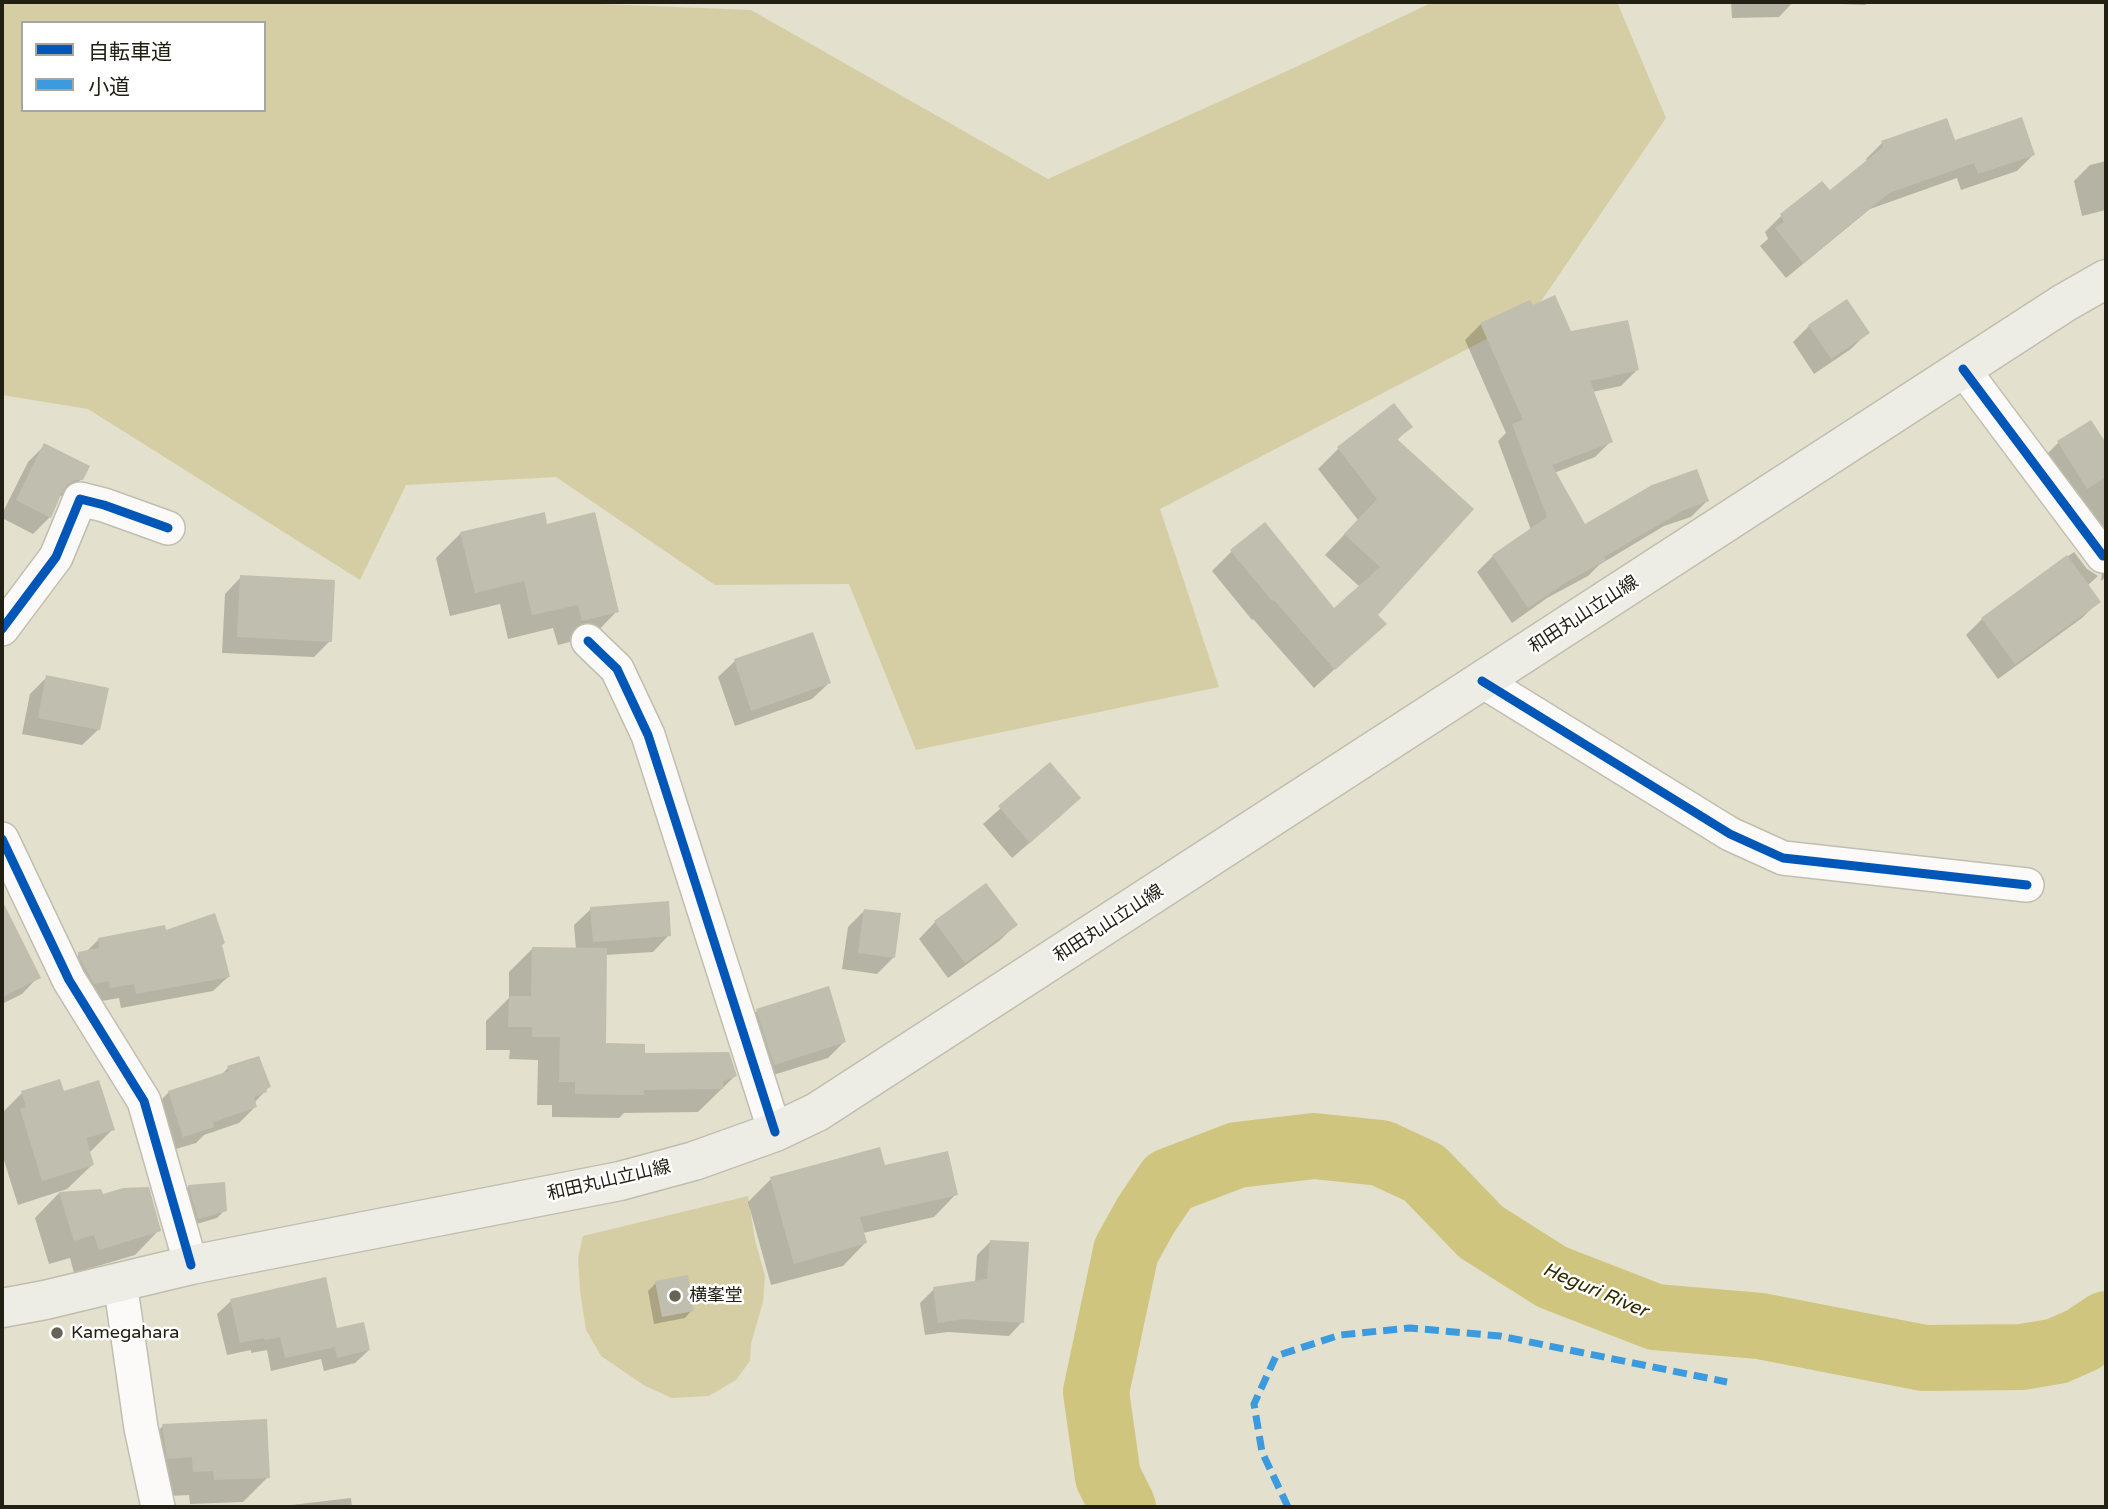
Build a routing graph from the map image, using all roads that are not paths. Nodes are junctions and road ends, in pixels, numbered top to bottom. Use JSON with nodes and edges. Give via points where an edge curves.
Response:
{"nodes":[{"id":1,"x":2106,"y":279,"type":"edge"},
{"id":2,"x":1963,"y":369,"type":"junction"},
{"id":3,"x":168,"y":527,"type":"dead end"},
{"id":4,"x":2103,"y":556,"type":"dead end"},
{"id":5,"x":2,"y":629,"type":"edge"},
{"id":6,"x":588,"y":641,"type":"dead end"},
{"id":7,"x":1482,"y":681,"type":"junction"},
{"id":8,"x":2,"y":839,"type":"edge"},
{"id":9,"x":2027,"y":885,"type":"dead end"},
{"id":10,"x":775,"y":1132,"type":"junction"},
{"id":11,"x":191,"y":1265,"type":"junction"},
{"id":12,"x":120,"y":1282,"type":"junction"},
{"id":13,"x":2,"y":1308,"type":"edge"},
{"id":14,"x":158,"y":1507,"type":"edge"}],
"edges":[{"from":1,"to":2,"type":"main road","name":"和田丸山立山線"},
{"from":2,"to":4,"type":"street"},
{"from":2,"to":7,"type":"main road","name":"和田丸山立山線"},
{"from":3,"to":5,"type":"street","via":[[80,499],[56,557]]},
{"from":6,"to":10,"type":"street","via":[[617,669],[648,736]]},
{"from":7,"to":9,"type":"street","via":[[1730,834],[1783,858]]},
{"from":7,"to":10,"type":"main road","name":"和田丸山立山線","via":[[895,1063],[817,1112]]},
{"from":8,"to":11,"type":"street","via":[[69,980],[144,1101]]},
{"from":10,"to":11,"type":"main road","name":"和田丸山立山線","via":[[620,1181]]},
{"from":11,"to":12,"type":"main road","name":"和田丸山立山線"},
{"from":12,"to":13,"type":"main road","name":"和田丸山立山線"},
{"from":12,"to":14,"type":"street","via":[[141,1428]]}]}
